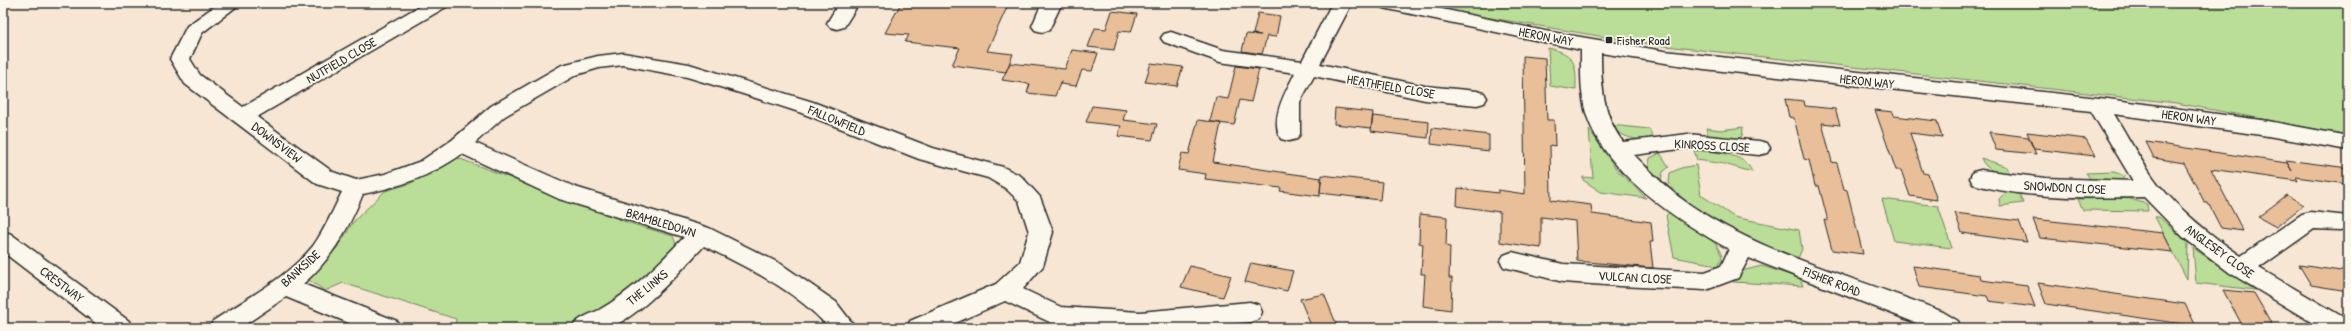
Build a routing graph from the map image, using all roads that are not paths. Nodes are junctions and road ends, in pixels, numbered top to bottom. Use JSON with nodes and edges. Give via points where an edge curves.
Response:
{"nodes":[{"id":1,"x":231,"y":3,"type":"edge"},
{"id":2,"x":439,"y":3,"type":"edge"},
{"id":3,"x":849,"y":3,"type":"edge"},
{"id":4,"x":1052,"y":3,"type":"edge"},
{"id":5,"x":1342,"y":3,"type":"edge"},
{"id":6,"x":1388,"y":3,"type":"edge"},
{"id":7,"x":837,"y":23,"type":"dead end"},
{"id":8,"x":1042,"y":26,"type":"dead end"},
{"id":9,"x":1171,"y":38,"type":"dead end"},
{"id":10,"x":1591,"y":45,"type":"junction"},
{"id":11,"x":1306,"y":68,"type":"junction"},
{"id":12,"x":1478,"y":98,"type":"dead end"},
{"id":13,"x":2099,"y":106,"type":"junction"},
{"id":14,"x":243,"y":116,"type":"junction"},
{"id":15,"x":1289,"y":134,"type":"dead end"},
{"id":16,"x":2348,"y":143,"type":"edge"},
{"id":17,"x":460,"y":145,"type":"junction"},
{"id":18,"x":1759,"y":148,"type":"dead end"},
{"id":19,"x":1618,"y":150,"type":"junction"},
{"id":20,"x":1981,"y":178,"type":"dead end"},
{"id":21,"x":355,"y":188,"type":"junction"},
{"id":22,"x":2150,"y":189,"type":"junction"},
{"id":23,"x":2340,"y":222,"type":"dead end"},
{"id":24,"x":700,"y":234,"type":"junction"},
{"id":25,"x":3,"y":240,"type":"edge"},
{"id":26,"x":1742,"y":247,"type":"junction"},
{"id":27,"x":1512,"y":261,"type":"dead end"},
{"id":28,"x":2242,"y":268,"type":"junction"},
{"id":29,"x":283,"y":285,"type":"junction"},
{"id":30,"x":1005,"y":291,"type":"junction"},
{"id":31,"x":1250,"y":312,"type":"dead end"},
{"id":32,"x":120,"y":328,"type":"edge"},
{"id":33,"x":222,"y":328,"type":"edge"},
{"id":34,"x":388,"y":328,"type":"edge"},
{"id":35,"x":584,"y":328,"type":"edge"},
{"id":36,"x":844,"y":328,"type":"edge"},
{"id":37,"x":919,"y":328,"type":"edge"},
{"id":38,"x":1949,"y":328,"type":"edge"},
{"id":39,"x":2341,"y":328,"type":"edge"}],
"edges":[{"from":1,"to":14,"type":"street","name":"DOWNSVIEW","via":[[194,30],[180,59],[192,78]]},
{"from":2,"to":14,"type":"street","name":"NUTFIELD CLOSE"},
{"from":3,"to":7,"type":"street"},
{"from":4,"to":8,"type":"street"},
{"from":5,"to":11,"type":"street"},
{"from":6,"to":10,"type":"street","name":"HERON WAY"},
{"from":9,"to":11,"type":"street","name":"HEATHFIELD CLOSE","via":[[1220,56]]},
{"from":10,"to":13,"type":"street","name":"HERON WAY","via":[[1702,63]]},
{"from":10,"to":19,"type":"street","name":"FISHER ROAD","via":[[1594,102],[1601,125]]},
{"from":11,"to":12,"type":"street","name":"HEATHFIELD CLOSE","via":[[1424,93]]},
{"from":11,"to":15,"type":"street","via":[[1290,102]]},
{"from":13,"to":16,"type":"street","name":"HERON WAY","via":[[2213,120]]},
{"from":13,"to":22,"type":"street","name":"ANGLESEY CLOSE"},
{"from":14,"to":21,"type":"street","name":"DOWNSVIEW","via":[[325,178]]},
{"from":17,"to":21,"type":"street","via":[[429,166],[389,181]]},
{"from":17,"to":24,"type":"street","name":"BRAMBLEDOWN","via":[[567,193]]},
{"from":17,"to":30,"type":"street","name":"FALLOWFIELD","via":[[498,111],[569,70],[598,62],[623,59],[689,71],[806,107],[927,154],[995,172],[1013,182],[1029,197],[1041,232],[1031,266]]},
{"from":18,"to":19,"type":"street","name":"KINROSS CLOSE","via":[[1688,141]]},
{"from":19,"to":26,"type":"street","name":"FISHER ROAD","via":[[1642,179],[1684,213]]},
{"from":20,"to":22,"type":"street","name":"SNOWDON CLOSE","via":[[2084,190]]},
{"from":21,"to":29,"type":"street","name":"BANKSIDE","via":[[338,226],[315,259]]},
{"from":22,"to":28,"type":"street","name":"ANGLESEY CLOSE","via":[[2188,229]]},
{"from":23,"to":28,"type":"street","via":[[2310,220]]},
{"from":24,"to":35,"type":"street","name":"THE LINKS","via":[[658,281],[605,319]]},
{"from":24,"to":36,"type":"street","name":"BRAMBLEDOWN","via":[[774,270],[827,309]]},
{"from":25,"to":32,"type":"street","name":"CRESTWAY"},
{"from":26,"to":27,"type":"street","name":"VULCAN CLOSE","via":[[1730,272],[1706,281],[1563,273]]},
{"from":26,"to":38,"type":"street","name":"FISHER ROAD"},
{"from":28,"to":39,"type":"street","name":"ANGLESEY CLOSE"},
{"from":29,"to":33,"type":"street","name":"BANKSIDE"},
{"from":29,"to":34,"type":"street"},
{"from":30,"to":31,"type":"street","via":[[1058,316],[1140,322]]},
{"from":30,"to":37,"type":"street","name":"FALLOWFIELD"}]}
